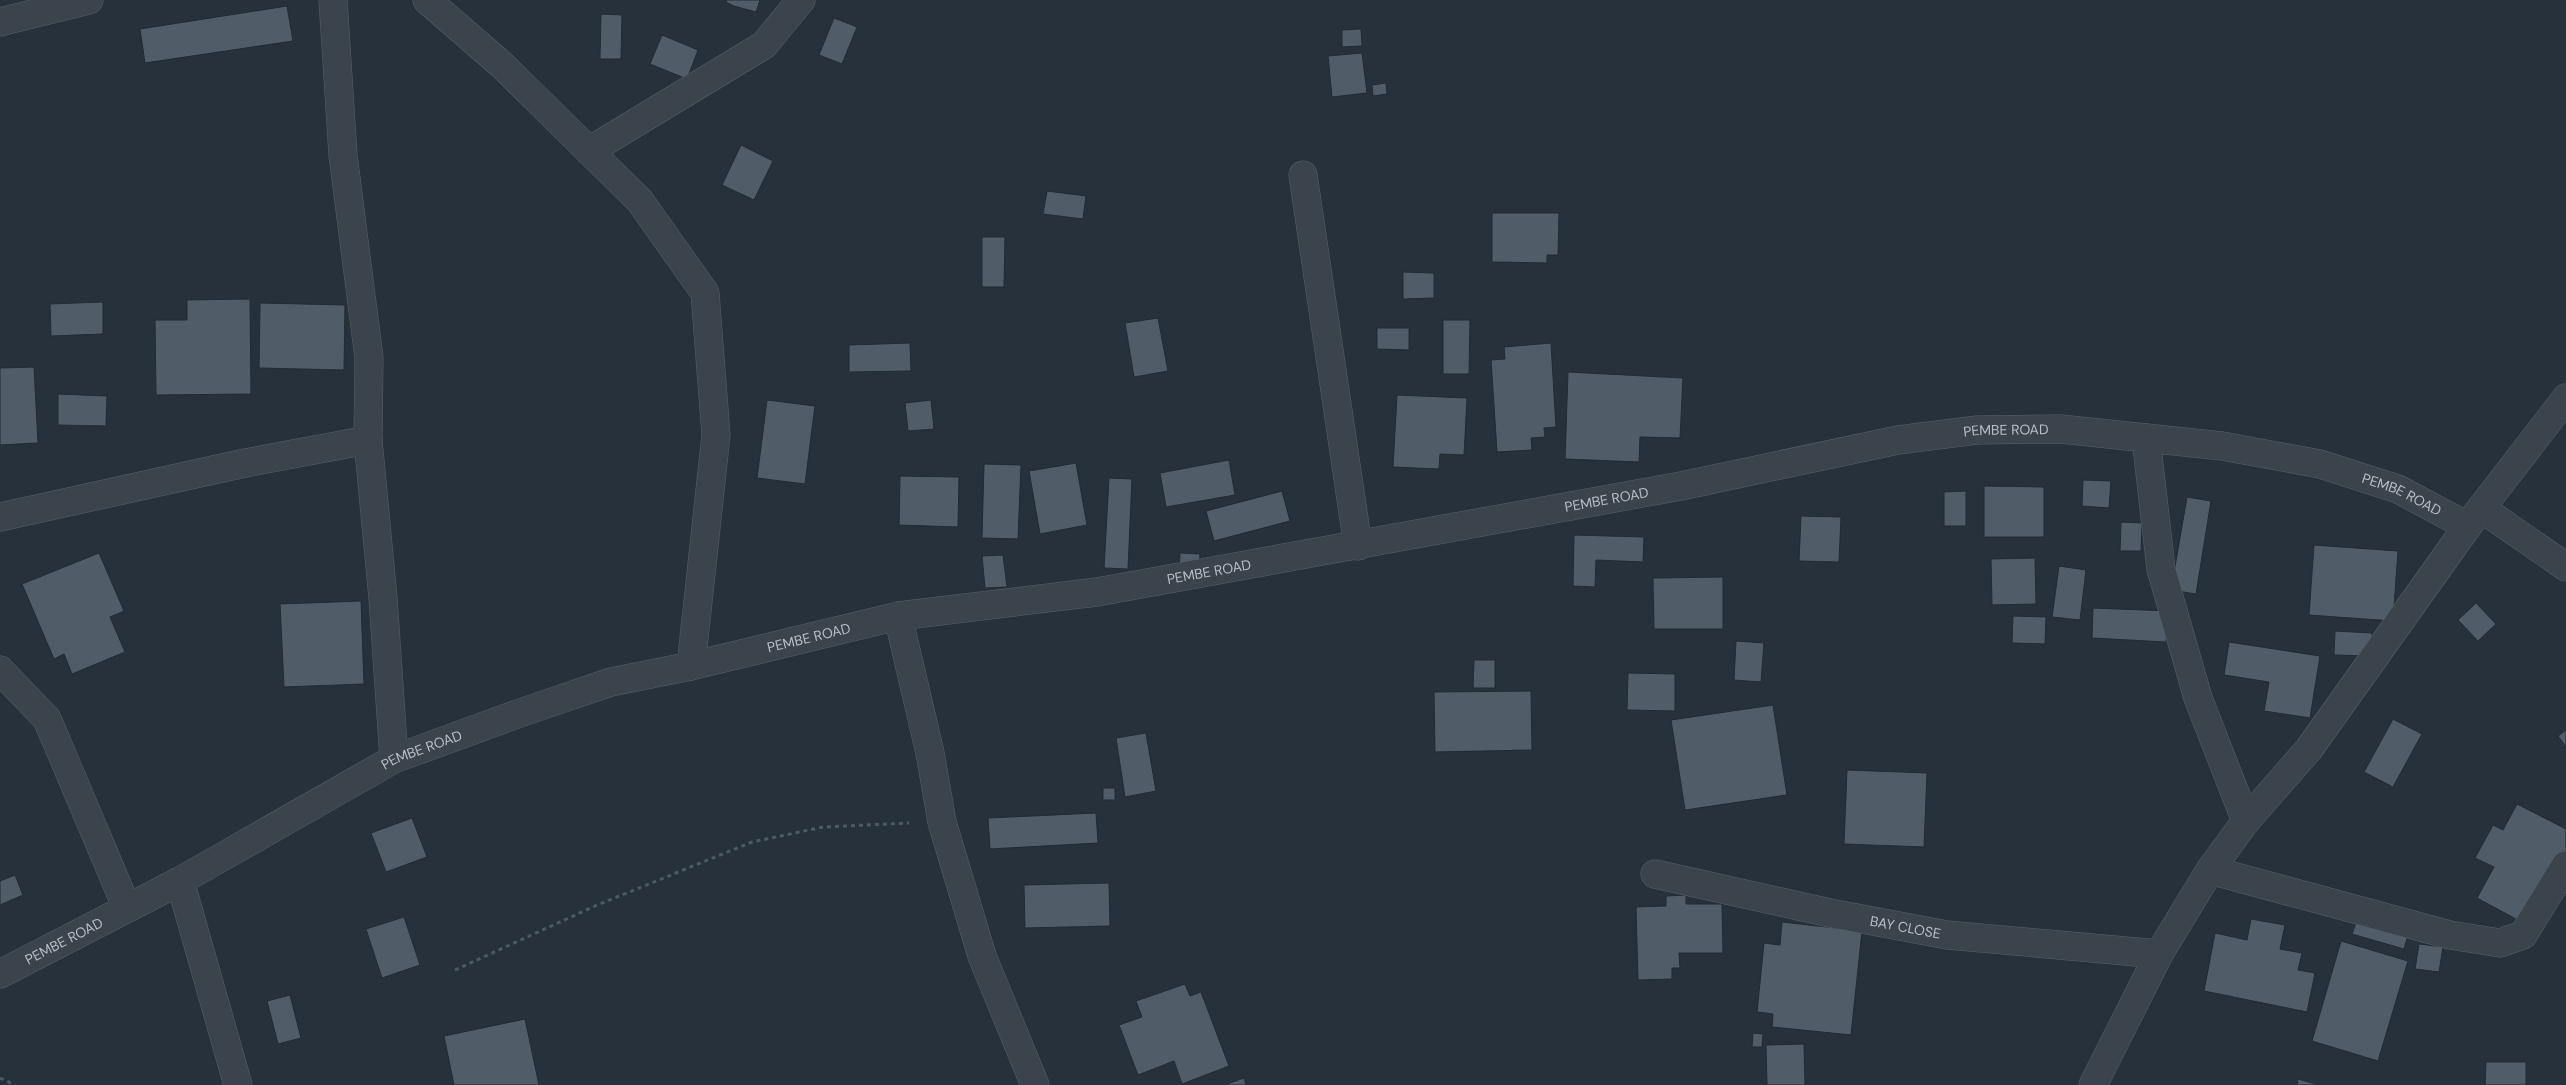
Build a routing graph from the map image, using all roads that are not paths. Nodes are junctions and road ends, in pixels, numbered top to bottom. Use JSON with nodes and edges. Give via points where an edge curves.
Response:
{"nodes":[{"id":1,"x":89,"y":0,"type":"edge"},
{"id":2,"x":333,"y":0,"type":"edge"},
{"id":3,"x":427,"y":0,"type":"edge"},
{"id":4,"x":801,"y":0,"type":"edge"},
{"id":5,"x":0,"y":22,"type":"edge"},
{"id":6,"x":589,"y":151,"type":"junction"},
{"id":7,"x":1303,"y":175,"type":"dead end"},
{"id":8,"x":2566,"y":398,"type":"edge"},
{"id":9,"x":2146,"y":438,"type":"junction"},
{"id":10,"x":368,"y":440,"type":"junction"},
{"id":11,"x":0,"y":517,"type":"edge"},
{"id":12,"x":2474,"y":517,"type":"junction"},
{"id":13,"x":1358,"y":546,"type":"junction"},
{"id":14,"x":2566,"y":567,"type":"edge"},
{"id":15,"x":898,"y":616,"type":"junction"},
{"id":16,"x":691,"y":666,"type":"junction"},
{"id":17,"x":0,"y":670,"type":"edge"},
{"id":18,"x":394,"y":759,"type":"junction"},
{"id":19,"x":2246,"y":821,"type":"junction"},
{"id":20,"x":2566,"y":865,"type":"edge"},
{"id":21,"x":2210,"y":870,"type":"junction"},
{"id":22,"x":1655,"y":874,"type":"dead end"},
{"id":23,"x":180,"y":881,"type":"junction"},
{"id":24,"x":127,"y":908,"type":"junction"},
{"id":25,"x":2159,"y":954,"type":"junction"},
{"id":26,"x":0,"y":974,"type":"edge"},
{"id":27,"x":238,"y":1085,"type":"edge"},
{"id":28,"x":1035,"y":1085,"type":"edge"},
{"id":29,"x":2094,"y":1085,"type":"edge"}],
"edges":[{"from":1,"to":5,"type":"street"},
{"from":2,"to":10,"type":"street","via":[[343,155],[369,358]]},
{"from":3,"to":6,"type":"street","via":[[503,66]]},
{"from":4,"to":6,"type":"street","via":[[764,45]]},
{"from":6,"to":16,"type":"street","via":[[640,202],[705,293],[716,435]]},
{"from":7,"to":13,"type":"street"},
{"from":8,"to":12,"type":"street"},
{"from":9,"to":12,"type":"street","name":"PEMBE ROAD","via":[[2222,446],[2320,464]]},
{"from":9,"to":13,"type":"street","name":"PEMBE ROAD","via":[[2061,429],[1977,430],[1898,440],[1680,486]]},
{"from":9,"to":19,"type":"street","via":[[2161,568],[2198,698]]},
{"from":10,"to":11,"type":"street","via":[[245,463]]},
{"from":10,"to":18,"type":"street","via":[[384,598]]},
{"from":12,"to":14,"type":"street","name":"PEMBE ROAD"},
{"from":12,"to":19,"type":"street","via":[[2309,749]]},
{"from":13,"to":15,"type":"street","name":"PEMBE ROAD","via":[[1097,592]]},
{"from":15,"to":16,"type":"street","name":"PEMBE ROAD"},
{"from":15,"to":28,"type":"street","via":[[930,753],[942,822],[982,956]]},
{"from":16,"to":18,"type":"street","name":"PEMBE ROAD","via":[[611,682]]},
{"from":17,"to":24,"type":"street","via":[[47,719]]},
{"from":18,"to":23,"type":"street","name":"PEMBE ROAD"},
{"from":19,"to":21,"type":"street"},
{"from":20,"to":21,"type":"street","via":[[2523,935],[2500,943],[2450,935]]},
{"from":21,"to":25,"type":"street"},
{"from":22,"to":25,"type":"street","name":"BAY CLOSE","via":[[1947,935]]},
{"from":23,"to":24,"type":"street","name":"PEMBE ROAD"},
{"from":23,"to":27,"type":"street"},
{"from":24,"to":26,"type":"street","name":"PEMBE ROAD"},
{"from":25,"to":29,"type":"street"}]}
